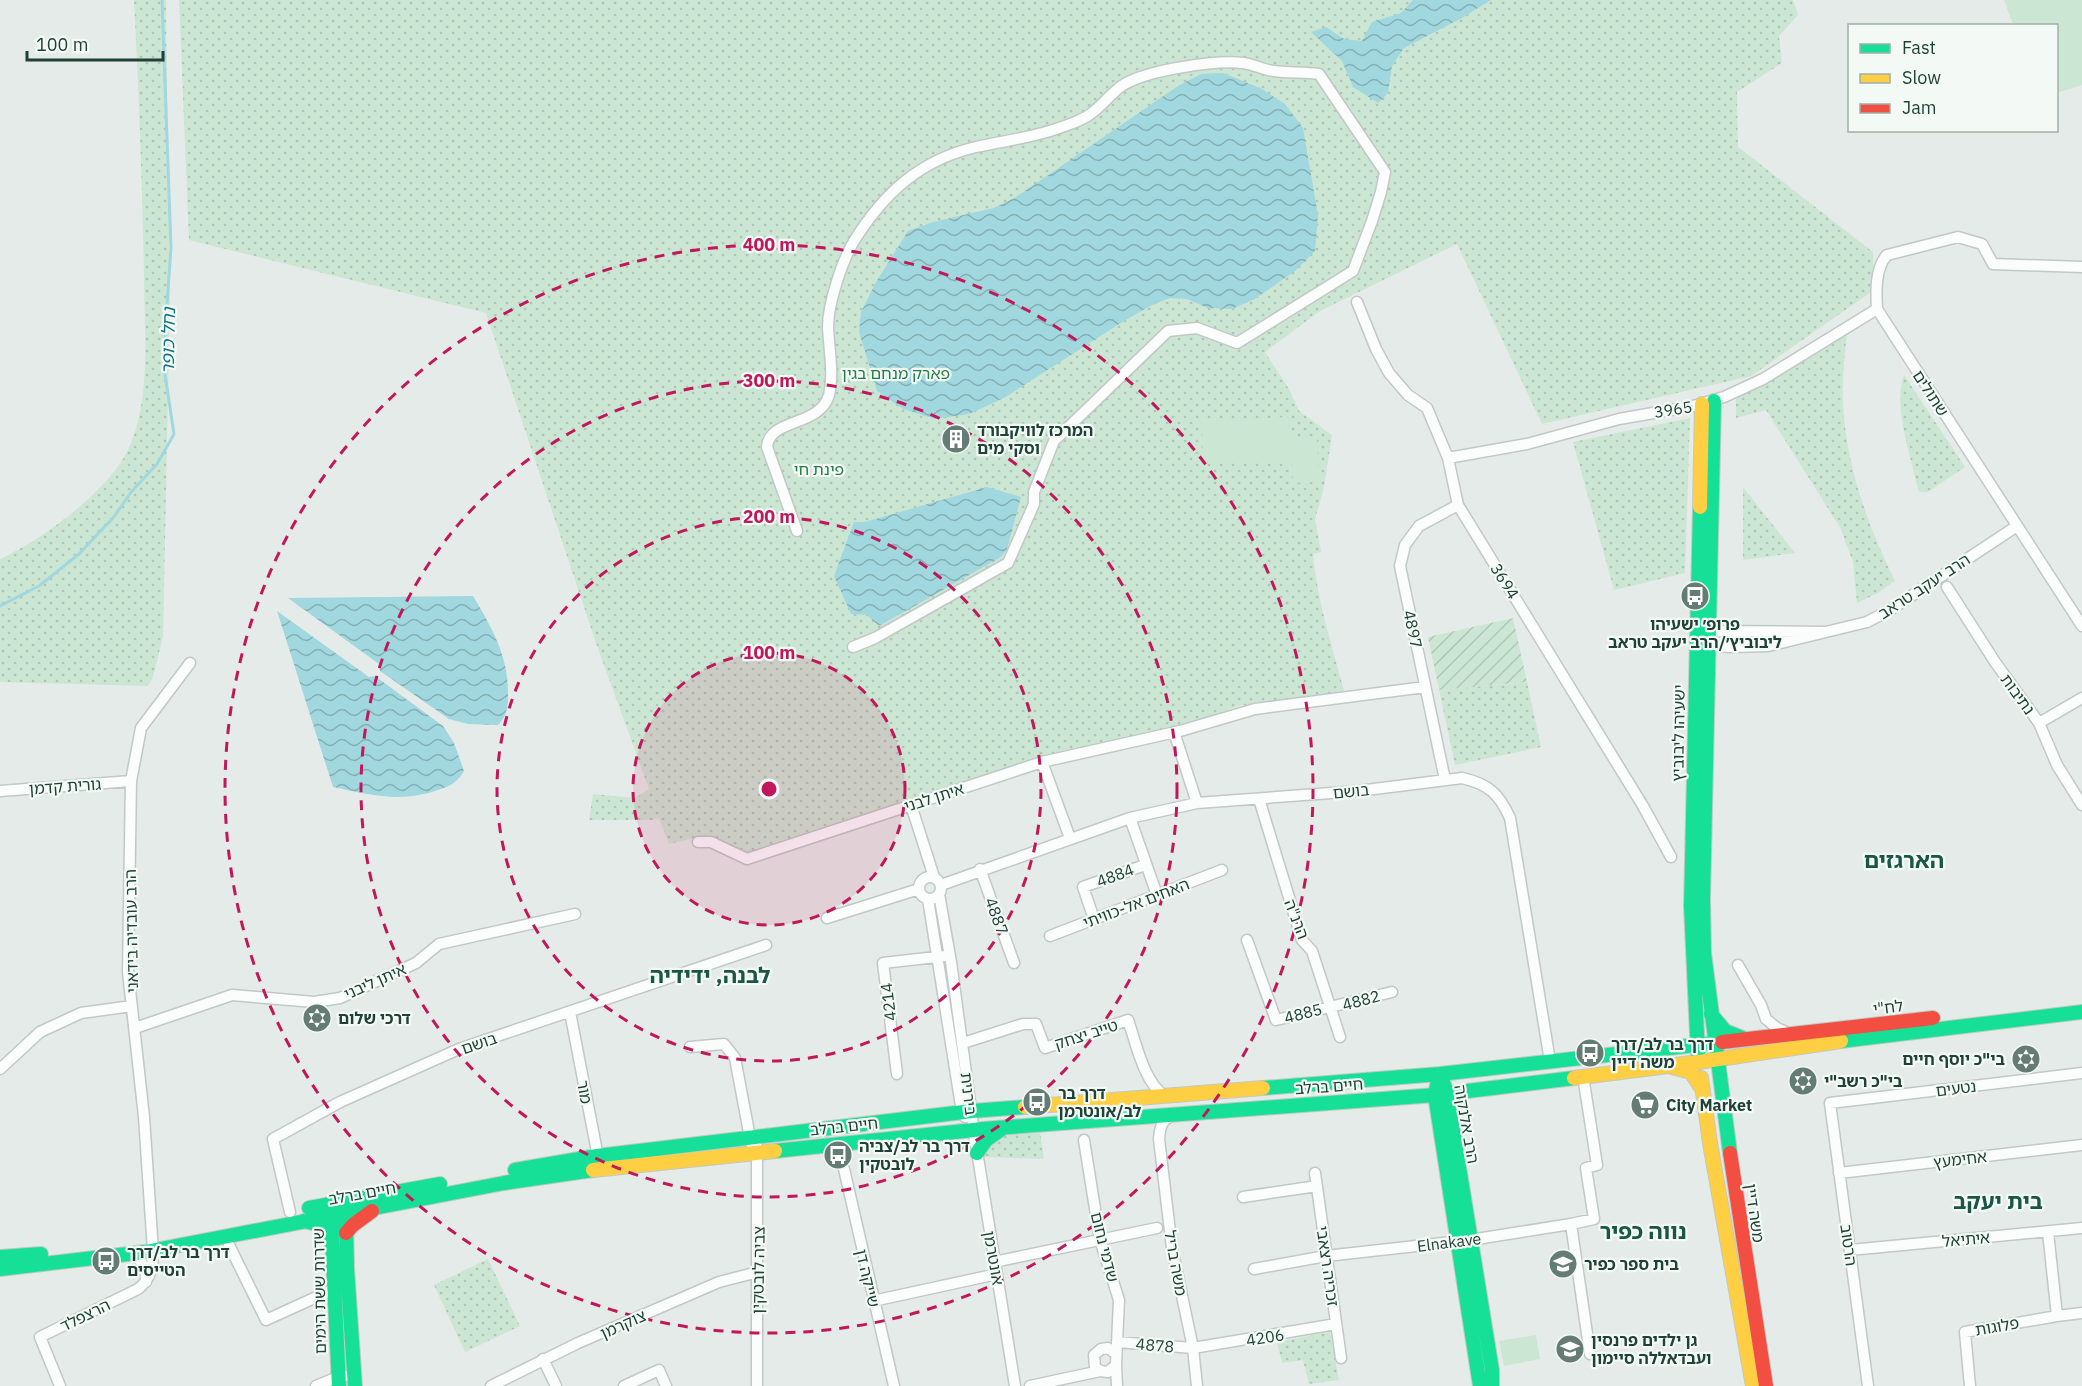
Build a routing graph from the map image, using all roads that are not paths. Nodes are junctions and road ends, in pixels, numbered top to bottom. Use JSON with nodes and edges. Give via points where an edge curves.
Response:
{"nodes":[{"id":1,"x":2082,"y":267,"type":"edge"},
{"id":2,"x":1358,"y":302,"type":"dead end"},
{"id":3,"x":1877,"y":309,"type":"junction"},
{"id":4,"x":1708,"y":402,"type":"junction"},
{"id":5,"x":1448,"y":458,"type":"junction"},
{"id":6,"x":1458,"y":505,"type":"junction"},
{"id":7,"x":2018,"y":526,"type":"junction"},
{"id":8,"x":797,"y":531,"type":"dead end"},
{"id":9,"x":1947,"y":587,"type":"dead end"},
{"id":10,"x":2082,"y":626,"type":"edge"},
{"id":11,"x":1709,"y":631,"type":"junction"},
{"id":12,"x":1825,"y":632,"type":"junction"},
{"id":13,"x":1703,"y":642,"type":"junction"},
{"id":14,"x":854,"y":646,"type":"dead end"},
{"id":15,"x":190,"y":663,"type":"dead end"},
{"id":16,"x":1425,"y":687,"type":"junction"},
{"id":17,"x":2082,"y":698,"type":"edge"},
{"id":18,"x":2039,"y":723,"type":"junction"},
{"id":19,"x":1174,"y":732,"type":"junction"},
{"id":20,"x":1042,"y":762,"type":"junction"},
{"id":21,"x":1445,"y":780,"type":"junction"},
{"id":22,"x":131,"y":781,"type":"junction"},
{"id":23,"x":0,"y":791,"type":"edge"},
{"id":24,"x":1259,"y":799,"type":"junction"},
{"id":25,"x":1197,"y":803,"type":"junction"},
{"id":26,"x":2082,"y":804,"type":"edge"},
{"id":27,"x":908,"y":806,"type":"junction"},
{"id":28,"x":1130,"y":818,"type":"junction"},
{"id":29,"x":1070,"y":838,"type":"junction"},
{"id":30,"x":698,"y":842,"type":"dead end"},
{"id":31,"x":1671,"y":857,"type":"dead end"},
{"id":32,"x":1145,"y":865,"type":"junction"},
{"id":33,"x":980,"y":869,"type":"junction"},
{"id":34,"x":1222,"y":870,"type":"dead end"},
{"id":35,"x":935,"y":883,"type":"junction"},
{"id":36,"x":919,"y":889,"type":"junction"},
{"id":37,"x":1157,"y":895,"type":"junction"},
{"id":38,"x":928,"y":899,"type":"junction"},
{"id":39,"x":575,"y":914,"type":"dead end"},
{"id":40,"x":828,"y":918,"type":"dead end"},
{"id":41,"x":1094,"y":919,"type":"junction"},
{"id":42,"x":1050,"y":936,"type":"dead end"},
{"id":43,"x":1247,"y":939,"type":"dead end"},
{"id":44,"x":766,"y":945,"type":"dead end"},
{"id":45,"x":950,"y":955,"type":"junction"},
{"id":46,"x":938,"y":957,"type":"junction"},
{"id":47,"x":1014,"y":963,"type":"dead end"},
{"id":48,"x":1738,"y":965,"type":"dead end"},
{"id":49,"x":1392,"y":992,"type":"dead end"},
{"id":50,"x":2082,"y":1000,"type":"edge"},
{"id":51,"x":132,"y":1006,"type":"junction"},
{"id":52,"x":1330,"y":1006,"type":"junction"},
{"id":53,"x":570,"y":1012,"type":"junction"},
{"id":54,"x":2082,"y":1012,"type":"edge"},
{"id":55,"x":1711,"y":1014,"type":"junction"},
{"id":56,"x":1766,"y":1019,"type":"junction"},
{"id":57,"x":135,"y":1028,"type":"junction"},
{"id":58,"x":1792,"y":1035,"type":"junction"},
{"id":59,"x":1340,"y":1037,"type":"dead end"},
{"id":60,"x":1753,"y":1040,"type":"junction"},
{"id":61,"x":963,"y":1043,"type":"junction"},
{"id":62,"x":1715,"y":1044,"type":"junction"},
{"id":63,"x":1697,"y":1046,"type":"junction"},
{"id":64,"x":690,"y":1047,"type":"dead end"},
{"id":65,"x":1717,"y":1059,"type":"junction"},
{"id":66,"x":1551,"y":1060,"type":"junction"},
{"id":67,"x":1699,"y":1062,"type":"junction"},
{"id":68,"x":1659,"y":1066,"type":"junction"},
{"id":69,"x":0,"y":1069,"type":"edge"},
{"id":70,"x":2082,"y":1073,"type":"edge"},
{"id":71,"x":897,"y":1074,"type":"dead end"},
{"id":72,"x":1440,"y":1074,"type":"junction"},
{"id":73,"x":1583,"y":1076,"type":"junction"},
{"id":74,"x":1150,"y":1081,"type":"junction"},
{"id":75,"x":1703,"y":1090,"type":"junction"},
{"id":76,"x":1441,"y":1094,"type":"junction"},
{"id":77,"x":1165,"y":1096,"type":"junction"},
{"id":78,"x":1142,"y":1098,"type":"junction"},
{"id":79,"x":1830,"y":1103,"type":"joint"},
{"id":80,"x":968,"y":1112,"type":"junction"},
{"id":81,"x":1175,"y":1114,"type":"junction"},
{"id":82,"x":1141,"y":1117,"type":"junction"},
{"id":83,"x":1003,"y":1128,"type":"junction"},
{"id":84,"x":974,"y":1130,"type":"junction"},
{"id":85,"x":753,"y":1138,"type":"junction"},
{"id":86,"x":1159,"y":1139,"type":"junction"},
{"id":87,"x":1084,"y":1140,"type":"dead end"},
{"id":88,"x":2082,"y":1145,"type":"edge"},
{"id":89,"x":758,"y":1153,"type":"junction"},
{"id":90,"x":977,"y":1153,"type":"junction"},
{"id":91,"x":597,"y":1156,"type":"junction"},
{"id":92,"x":605,"y":1168,"type":"junction"},
{"id":93,"x":844,"y":1169,"type":"dead end"},
{"id":94,"x":1316,"y":1173,"type":"dead end"},
{"id":95,"x":1839,"y":1173,"type":"junction"},
{"id":96,"x":1317,"y":1186,"type":"junction"},
{"id":97,"x":1243,"y":1197,"type":"dead end"},
{"id":98,"x":380,"y":1207,"type":"junction"},
{"id":99,"x":340,"y":1210,"type":"junction"},
{"id":100,"x":290,"y":1212,"type":"junction"},
{"id":101,"x":304,"y":1221,"type":"junction"},
{"id":102,"x":1571,"y":1224,"type":"junction"},
{"id":103,"x":1157,"y":1228,"type":"dead end"},
{"id":104,"x":2082,"y":1228,"type":"edge"},
{"id":105,"x":2048,"y":1232,"type":"junction"},
{"id":106,"x":346,"y":1233,"type":"junction"},
{"id":107,"x":332,"y":1238,"type":"junction"},
{"id":108,"x":1100,"y":1240,"type":"junction"},
{"id":109,"x":1464,"y":1241,"type":"junction"},
{"id":110,"x":229,"y":1245,"type":"dead end"},
{"id":111,"x":152,"y":1246,"type":"junction"},
{"id":112,"x":1850,"y":1250,"type":"junction"},
{"id":113,"x":131,"y":1255,"type":"junction"},
{"id":114,"x":1326,"y":1256,"type":"junction"},
{"id":115,"x":0,"y":1257,"type":"edge"},
{"id":116,"x":994,"y":1262,"type":"junction"},
{"id":117,"x":0,"y":1269,"type":"edge"},
{"id":118,"x":1254,"y":1269,"type":"dead end"},
{"id":119,"x":758,"y":1272,"type":"junction"},
{"id":120,"x":997,"y":1274,"type":"junction"},
{"id":121,"x":146,"y":1283,"type":"junction"},
{"id":122,"x":334,"y":1290,"type":"junction"},
{"id":123,"x":873,"y":1301,"type":"junction"},
{"id":124,"x":2082,"y":1313,"type":"edge"},
{"id":125,"x":2057,"y":1316,"type":"junction"},
{"id":126,"x":1336,"y":1324,"type":"junction"},
{"id":127,"x":1117,"y":1342,"type":"junction"},
{"id":128,"x":1193,"y":1348,"type":"junction"},
{"id":129,"x":1590,"y":1354,"type":"dead end"},
{"id":130,"x":1341,"y":1358,"type":"dead end"},
{"id":131,"x":543,"y":1359,"type":"junction"},
{"id":132,"x":1116,"y":1360,"type":"junction"},
{"id":133,"x":1100,"y":1371,"type":"junction"},
{"id":134,"x":338,"y":1381,"type":"edge"},
{"id":135,"x":355,"y":1381,"type":"edge"},
{"id":136,"x":60,"y":1386,"type":"edge"},
{"id":137,"x":316,"y":1386,"type":"edge"},
{"id":138,"x":491,"y":1386,"type":"edge"},
{"id":139,"x":556,"y":1386,"type":"edge"},
{"id":140,"x":624,"y":1386,"type":"edge"},
{"id":141,"x":666,"y":1386,"type":"edge"},
{"id":142,"x":757,"y":1386,"type":"edge"},
{"id":143,"x":894,"y":1386,"type":"edge"},
{"id":144,"x":1015,"y":1386,"type":"edge"},
{"id":145,"x":1030,"y":1386,"type":"edge"},
{"id":146,"x":1117,"y":1386,"type":"edge"},
{"id":147,"x":1197,"y":1386,"type":"edge"},
{"id":148,"x":1480,"y":1386,"type":"edge"},
{"id":149,"x":1492,"y":1386,"type":"edge"},
{"id":150,"x":1752,"y":1386,"type":"edge"},
{"id":151,"x":1766,"y":1386,"type":"edge"},
{"id":152,"x":1868,"y":1386,"type":"edge"},
{"id":153,"x":1970,"y":1386,"type":"edge"}],
"edges":[{"from":1,"to":3,"type":"street","via":[[1993,264],[1982,244],[1958,237],[1887,255],[1881,261]]},
{"from":2,"to":5,"type":"street","name":"3694","via":[[1389,373],[1408,395],[1427,408]]},
{"from":3,"to":4,"type":"street","name":"3965","via":[[1763,379]]},
{"from":3,"to":7,"type":"street","name":"שתולים"},
{"from":4,"to":5,"type":"street","name":"3965","via":[[1626,417],[1509,448]]},
{"from":4,"to":11,"type":"main road","name":"ישעיהו ליבוביץ"},
{"from":4,"to":13,"type":"main road","name":"ישעיהו ליבוביץ"},
{"from":5,"to":6,"type":"street","name":"3694"},
{"from":6,"to":16,"type":"street","name":"4897","via":[[1419,526],[1405,544],[1400,566]]},
{"from":6,"to":31,"type":"street","name":"3694"},
{"from":7,"to":10,"type":"street","name":"שתולים"},
{"from":7,"to":12,"type":"street","name":"הרב יעקב טראב","via":[[1879,617]]},
{"from":8,"to":14,"type":"street","via":[[767,447],[768,439],[776,431],[815,414],[826,400],[831,376],[828,324],[844,263],[882,201],[905,180],[950,155],[1066,126],[1092,114],[1122,85],[1140,77],[1213,63],[1243,63],[1272,71],[1319,74],[1385,172],[1353,271],[1238,343],[1197,328],[1168,332],[1054,441],[1034,492],[1034,504],[1008,563]]},
{"from":9,"to":18,"type":"street","name":"נתיבות"},
{"from":11,"to":12,"type":"street","name":"הרב יעקב טראב"},
{"from":11,"to":13,"type":"main road","name":"ישעיהו ליבוביץ"},
{"from":12,"to":13,"type":"street","name":"הרב יעקב טראב","via":[[1768,646],[1739,648]]},
{"from":13,"to":55,"type":"main road","name":"ישעיהו ליבוביץ","via":[[1704,953]]},
{"from":13,"to":63,"type":"main road","name":"ישעיהו ליבוביץ","via":[[1691,917]]},
{"from":15,"to":22,"type":"street","name":"הרב עובדיה בידאני","via":[[141,728]]},
{"from":16,"to":19,"type":"street","name":"איתן לבני","via":[[1255,709]]},
{"from":16,"to":21,"type":"street","name":"4897"},
{"from":17,"to":18,"type":"street"},
{"from":18,"to":26,"type":"street","name":"נתיבות","via":[[2057,765]]},
{"from":19,"to":20,"type":"street","name":"איתן לבני"},
{"from":19,"to":25,"type":"street"},
{"from":20,"to":27,"type":"street","name":"איתן לבני"},
{"from":20,"to":29,"type":"street"},
{"from":21,"to":24,"type":"street","name":"בושם"},
{"from":21,"to":66,"type":"street","name":"בושם","via":[[1477,781],[1498,797],[1510,818]]},
{"from":22,"to":23,"type":"street","name":"גורית קדמן"},
{"from":22,"to":51,"type":"street","name":"הרב עובדיה בידאני","via":[[128,972]]},
{"from":24,"to":25,"type":"street","name":"בושם"},
{"from":24,"to":52,"type":"street","name":"הרנ\"ה","via":[[1302,940],[1312,951]]},
{"from":25,"to":28,"type":"street","name":"בושם"},
{"from":27,"to":30,"type":"street","name":"איתן לבני","via":[[747,859],[711,842]]},
{"from":27,"to":35,"type":"street","name":"בירנית"},
{"from":28,"to":29,"type":"street","name":"בושם"},
{"from":28,"to":32,"type":"street"},
{"from":29,"to":33,"type":"street","name":"בושם"},
{"from":32,"to":37,"type":"street"},
{"from":32,"to":41,"type":"street","name":"4884","via":[[1083,887]]},
{"from":33,"to":35,"type":"street","name":"בושם"},
{"from":33,"to":47,"type":"street","name":"4887"},
{"from":34,"to":37,"type":"street","name":"האחים אל-כוויתי"},
{"from":35,"to":36,"type":"street","via":[[922,880]]},
{"from":35,"to":38,"type":"street","name":"בושם","via":[[934,898]]},
{"from":35,"to":45,"type":"street","name":"בירנית"},
{"from":36,"to":38,"type":"street"},
{"from":36,"to":40,"type":"street"},
{"from":37,"to":41,"type":"street","name":"האחים אל-כוויתי"},
{"from":38,"to":46,"type":"street","name":"בירנית"},
{"from":39,"to":57,"type":"street","name":"איתן ליבני","via":[[439,944],[416,963],[340,998],[314,1002],[232,995]]},
{"from":41,"to":42,"type":"street","name":"האחים אל-כוויתי"},
{"from":43,"to":52,"type":"street","name":"4885","via":[[1276,1020]]},
{"from":44,"to":53,"type":"street","name":"בושם"},
{"from":45,"to":46,"type":"street","name":"4214"},
{"from":45,"to":61,"type":"street","name":"בירנית"},
{"from":46,"to":71,"type":"street","name":"4214","via":[[883,963]]},
{"from":46,"to":80,"type":"street","name":"בירנית"},
{"from":48,"to":56,"type":"street"},
{"from":49,"to":52,"type":"street","name":"4882"},
{"from":50,"to":58,"type":"main road","name":"לח\"י"},
{"from":51,"to":57,"type":"street","name":"הרב עובדיה בידאני"},
{"from":51,"to":69,"type":"street","via":[[81,1013],[40,1032]]},
{"from":52,"to":59,"type":"street","name":"הרנ\"ה"},
{"from":53,"to":91,"type":"street","name":"מור"},
{"from":53,"to":100,"type":"street","name":"בושם","via":[[459,1049],[340,1102],[273,1139]]},
{"from":54,"to":65,"type":"main road","name":"לח\"י"},
{"from":55,"to":60,"type":"main road","via":[[1725,1031]]},
{"from":55,"to":62,"type":"main road","name":"ישעיהו ליבוביץ"},
{"from":56,"to":58,"type":"street"},
{"from":56,"to":60,"type":"street"},
{"from":57,"to":111,"type":"street","name":"הרב עובדיה בידאני"},
{"from":58,"to":60,"type":"main road","name":"לח\"י"},
{"from":60,"to":62,"type":"main road","name":"לח\"י"},
{"from":61,"to":74,"type":"street","name":"טייב יצחק","via":[[1023,1024],[1036,1024],[1045,1047],[1128,1020]]},
{"from":61,"to":80,"type":"street","name":"בירנית"},
{"from":62,"to":63,"type":"main road","name":"לח\"י"},
{"from":62,"to":65,"type":"main road","name":"משה דיין"},
{"from":63,"to":66,"type":"main road","name":"חיים ברלב"},
{"from":63,"to":67,"type":"main road","name":"ישעיהו ליבוביץ"},
{"from":64,"to":85,"type":"street","name":"צביה לובטקין","via":[[724,1044],[735,1058]]},
{"from":65,"to":67,"type":"main road","name":"לח\"י"},
{"from":65,"to":151,"type":"main road","name":"משה דיין"},
{"from":66,"to":72,"type":"main road","name":"חיים ברלב"},
{"from":67,"to":68,"type":"main road","name":"חיים ברלב"},
{"from":67,"to":75,"type":"main road","name":"משה דיין"},
{"from":68,"to":73,"type":"main road","name":"חיים ברלב"},
{"from":68,"to":75,"type":"main road","via":[[1691,1072]]},
{"from":70,"to":79,"type":"street","name":"נטעים"},
{"from":72,"to":76,"type":"main road","name":"הרב אלנקוה"},
{"from":72,"to":77,"type":"main road","name":"חיים ברלב"},
{"from":73,"to":76,"type":"main road","name":"חיים ברלב"},
{"from":73,"to":102,"type":"street","name":"Elnakave","via":[[1597,1165],[1586,1168],[1594,1219]]},
{"from":74,"to":77,"type":"street","name":"טייב יצחק"},
{"from":74,"to":78,"type":"street"},
{"from":75,"to":150,"type":"main road","name":"משה דיין"},
{"from":76,"to":81,"type":"main road","name":"חיים ברלב"},
{"from":76,"to":109,"type":"main road","name":"הרב אלנקוה"},
{"from":77,"to":78,"type":"main road","name":"חיים ברלב"},
{"from":78,"to":80,"type":"main road","name":"חיים ברלב"},
{"from":79,"to":95,"type":"street","name":"הרטוב"},
{"from":80,"to":84,"type":"street","name":"בירנית"},
{"from":80,"to":85,"type":"main road","name":"חיים ברלב"},
{"from":81,"to":82,"type":"main road","name":"חיים ברלב"},
{"from":81,"to":86,"type":"street","via":[[1163,1123]]},
{"from":82,"to":83,"type":"main road","name":"חיים ברלב"},
{"from":82,"to":86,"type":"street","via":[[1154,1127]]},
{"from":83,"to":84,"type":"main road","name":"חיים ברלב"},
{"from":83,"to":90,"type":"main road","via":[[986,1140]]},
{"from":84,"to":89,"type":"main road","name":"חיים ברלב"},
{"from":84,"to":90,"type":"street","name":"אונטרמן"},
{"from":85,"to":89,"type":"street","name":"צביה לובטקין"},
{"from":85,"to":91,"type":"main road","name":"חיים ברלב"},
{"from":86,"to":128,"type":"street","name":"משה בריל","via":[[1172,1248]]},
{"from":87,"to":108,"type":"street","name":"שדמי נחום"},
{"from":88,"to":95,"type":"street","name":"אחימעץ"},
{"from":89,"to":92,"type":"main road","name":"חיים ברלב"},
{"from":89,"to":119,"type":"street","name":"צביה לובטקין"},
{"from":90,"to":116,"type":"street","name":"אונטרמן"},
{"from":91,"to":92,"type":"street","name":"מור"},
{"from":91,"to":99,"type":"main road","name":"חיים ברלב"},
{"from":92,"to":98,"type":"main road","name":"חיים ברלב"},
{"from":93,"to":123,"type":"street","name":"שייקה דן"},
{"from":94,"to":96,"type":"street","name":"זכריה רצאבי"},
{"from":95,"to":112,"type":"street","name":"הרטוב"},
{"from":96,"to":97,"type":"street"},
{"from":96,"to":114,"type":"street","name":"זכריה רצאבי"},
{"from":98,"to":99,"type":"main road","name":"חיים ברלב"},
{"from":98,"to":106,"type":"main road"},
{"from":99,"to":100,"type":"main road","name":"חיים ברלב"},
{"from":99,"to":101,"type":"main road","name":"חיים ברלב"},
{"from":99,"to":106,"type":"main road","name":"שדרות ששת הימים"},
{"from":99,"to":107,"type":"main road","name":"שדרות ששת הימים"},
{"from":100,"to":111,"type":"main road","name":"חיים ברלב"},
{"from":101,"to":107,"type":"main road","via":[[321,1225]]},
{"from":101,"to":111,"type":"main road","name":"חיים ברלב"},
{"from":102,"to":109,"type":"street","name":"Elnakave"},
{"from":102,"to":129,"type":"street"},
{"from":103,"to":108,"type":"street"},
{"from":104,"to":105,"type":"street","name":"איתיאל"},
{"from":105,"to":112,"type":"street","name":"איתיאל"},
{"from":105,"to":125,"type":"street"},
{"from":106,"to":135,"type":"main road","name":"שדרות ששת הימים"},
{"from":107,"to":122,"type":"main road","name":"שדרות ששת הימים"},
{"from":108,"to":116,"type":"street"},
{"from":108,"to":127,"type":"street","name":"שדמי נחום","via":[[1119,1300]]},
{"from":109,"to":114,"type":"street","name":"Elnakave"},
{"from":109,"to":148,"type":"main road","name":"הרב אלנקוה"},
{"from":109,"to":149,"type":"main road","name":"הרב אלנקוה","via":[[1492,1370]]},
{"from":110,"to":122,"type":"street","via":[[266,1320]]},
{"from":111,"to":113,"type":"main road","name":"חיים ברלב"},
{"from":111,"to":115,"type":"main road","name":"חיים ברלב"},
{"from":111,"to":121,"type":"street","via":[[152,1271]]},
{"from":112,"to":152,"type":"street","name":"הרטוב"},
{"from":113,"to":117,"type":"main road","name":"חיים ברלב"},
{"from":113,"to":121,"type":"street","via":[[142,1262]]},
{"from":114,"to":118,"type":"street"},
{"from":114,"to":126,"type":"street","name":"זכריה רצאבי"},
{"from":116,"to":120,"type":"street","name":"אונטרמן"},
{"from":119,"to":131,"type":"street","name":"צוקרמן","via":[[719,1282]]},
{"from":119,"to":142,"type":"street","name":"צביה לובטקין"},
{"from":120,"to":123,"type":"street"},
{"from":120,"to":144,"type":"street","name":"אונטרמן"},
{"from":121,"to":136,"type":"street","name":"הרצפלד","via":[[40,1337]]},
{"from":122,"to":134,"type":"main road","name":"שדרות ששת הימים"},
{"from":123,"to":143,"type":"street","name":"שייקה דן"},
{"from":124,"to":125,"type":"street","name":"פלוגות"},
{"from":125,"to":153,"type":"street","name":"פלוגות","via":[[1965,1332]]},
{"from":126,"to":128,"type":"street","name":"4206"},
{"from":126,"to":130,"type":"street","name":"זכריה רצאבי"},
{"from":127,"to":128,"type":"street","name":"4878"},
{"from":127,"to":132,"type":"street","name":"שדמי נחום"},
{"from":128,"to":147,"type":"street","name":"משה בריל"},
{"from":131,"to":138,"type":"street","name":"צוקרמן"},
{"from":131,"to":139,"type":"street"},
{"from":132,"to":133,"type":"street","via":[[1108,1372]]},
{"from":132,"to":133,"type":"street","via":[[1107,1348],[1101,1348],[1093,1360]]},
{"from":132,"to":146,"type":"street","name":"שדמי נחום"},
{"from":133,"to":145,"type":"street"},
{"from":134,"to":135,"type":"street"},
{"from":134,"to":137,"type":"street"},
{"from":140,"to":141,"type":"street","via":[[658,1370]]}]}
